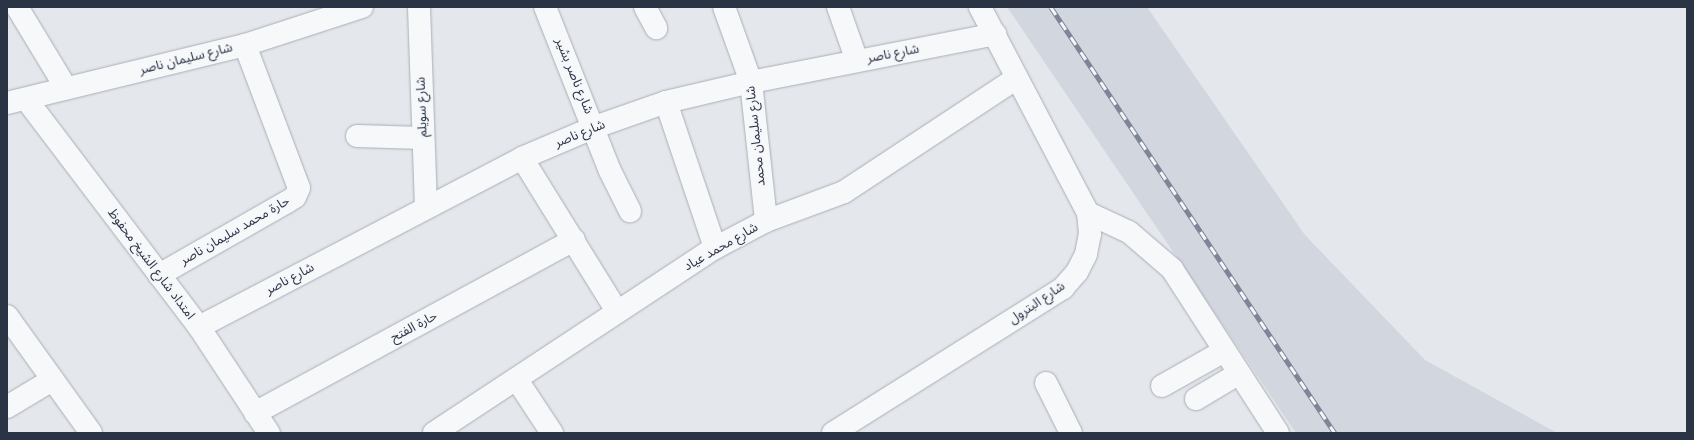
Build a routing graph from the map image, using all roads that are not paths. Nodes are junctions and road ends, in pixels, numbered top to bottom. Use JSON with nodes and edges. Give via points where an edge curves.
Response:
{"nodes":[{"id":1,"x":17,"y":7,"type":"edge"},
{"id":2,"x":362,"y":7,"type":"edge"},
{"id":3,"x":419,"y":7,"type":"edge"},
{"id":4,"x":545,"y":7,"type":"edge"},
{"id":5,"x":645,"y":7,"type":"edge"},
{"id":6,"x":724,"y":7,"type":"edge"},
{"id":7,"x":838,"y":7,"type":"edge"},
{"id":8,"x":980,"y":7,"type":"edge"},
{"id":9,"x":656,"y":28,"type":"dead end"},
{"id":10,"x":995,"y":34,"type":"junction"},
{"id":11,"x":245,"y":44,"type":"junction"},
{"id":12,"x":857,"y":61,"type":"junction"},
{"id":13,"x":1017,"y":78,"type":"junction"},
{"id":14,"x":751,"y":82,"type":"junction"},
{"id":15,"x":66,"y":88,"type":"junction"},
{"id":16,"x":16,"y":101,"type":"edge"},
{"id":17,"x":666,"y":102,"type":"junction"},
{"id":18,"x":595,"y":127,"type":"junction"},
{"id":19,"x":357,"y":136,"type":"dead end"},
{"id":20,"x":423,"y":138,"type":"junction"},
{"id":21,"x":522,"y":158,"type":"junction"},
{"id":22,"x":426,"y":207,"type":"junction"},
{"id":23,"x":630,"y":211,"type":"dead end"},
{"id":24,"x":1088,"y":213,"type":"junction"},
{"id":25,"x":766,"y":221,"type":"junction"},
{"id":26,"x":574,"y":240,"type":"junction"},
{"id":27,"x":715,"y":248,"type":"junction"},
{"id":28,"x":159,"y":275,"type":"junction"},
{"id":29,"x":617,"y":311,"type":"junction"},
{"id":30,"x":7,"y":316,"type":"edge"},
{"id":31,"x":199,"y":327,"type":"junction"},
{"id":32,"x":1224,"y":351,"type":"junction"},
{"id":33,"x":1238,"y":374,"type":"junction"},
{"id":34,"x":52,"y":380,"type":"junction"},
{"id":35,"x":517,"y":380,"type":"junction"},
{"id":36,"x":1046,"y":383,"type":"dead end"},
{"id":37,"x":1162,"y":386,"type":"dead end"},
{"id":38,"x":1196,"y":399,"type":"dead end"},
{"id":39,"x":7,"y":407,"type":"edge"},
{"id":40,"x":255,"y":413,"type":"junction"},
{"id":41,"x":91,"y":433,"type":"edge"},
{"id":42,"x":269,"y":433,"type":"edge"},
{"id":43,"x":434,"y":433,"type":"edge"},
{"id":44,"x":552,"y":433,"type":"edge"},
{"id":45,"x":833,"y":433,"type":"edge"},
{"id":46,"x":1071,"y":433,"type":"edge"},
{"id":47,"x":1278,"y":433,"type":"edge"}],
"edges":[{"from":1,"to":15,"type":"street"},
{"from":2,"to":11,"type":"street","name":"شارع سليمان ناصر"},
{"from":3,"to":20,"type":"street","name":"شارع سويلم"},
{"from":4,"to":18,"type":"street","name":"شارع ناصر بشير"},
{"from":5,"to":9,"type":"street"},
{"from":6,"to":14,"type":"street","name":"شارع سليمان محمد"},
{"from":7,"to":12,"type":"street"},
{"from":8,"to":10,"type":"street","name":"شارع البترول"},
{"from":10,"to":12,"type":"street","name":"شارع ناصر"},
{"from":10,"to":13,"type":"street","name":"شارع البترول"},
{"from":11,"to":15,"type":"street","name":"شارع سليمان ناصر"},
{"from":11,"to":28,"type":"street","name":"حارة محمد سليمان ناصر","via":[[299,188],[295,197],[287,202]]},
{"from":12,"to":14,"type":"street","name":"شارع ناصر"},
{"from":13,"to":24,"type":"street","name":"شارع البترول"},
{"from":13,"to":25,"type":"street","name":"شارع محمد عياد","via":[[844,192]]},
{"from":14,"to":17,"type":"street","name":"شارع ناصر"},
{"from":14,"to":25,"type":"street","name":"شارع سليمان محمد"},
{"from":15,"to":16,"type":"street","name":"شارع سليمان ناصر"},
{"from":16,"to":28,"type":"street","name":"امتداد شارع الشيخ محفوظ"},
{"from":17,"to":18,"type":"street","name":"شارع ناصر"},
{"from":17,"to":27,"type":"street"},
{"from":18,"to":21,"type":"street","name":"شارع ناصر"},
{"from":18,"to":23,"type":"street","name":"شارع ناصر بشير","via":[[610,171]]},
{"from":19,"to":20,"type":"street"},
{"from":20,"to":22,"type":"street","name":"شارع سويلم"},
{"from":21,"to":22,"type":"street","name":"شارع ناصر"},
{"from":21,"to":26,"type":"street"},
{"from":22,"to":31,"type":"street","name":"شارع ناصر"},
{"from":24,"to":32,"type":"street","via":[[1129,232],[1150,246],[1172,269]]},
{"from":24,"to":45,"type":"street","name":"شارع البترول","via":[[1090,234],[1086,254],[1077,272],[1063,288]]},
{"from":25,"to":27,"type":"street","name":"شارع محمد عياد"},
{"from":26,"to":29,"type":"street"},
{"from":26,"to":40,"type":"street","name":"حارة الفتح"},
{"from":27,"to":29,"type":"street","name":"شارع محمد عياد"},
{"from":28,"to":31,"type":"street","name":"امتداد شارع الشيخ محفوظ"},
{"from":29,"to":35,"type":"street","name":"شارع محمد عياد"},
{"from":30,"to":34,"type":"street"},
{"from":31,"to":40,"type":"street","name":"امتداد شارع الشيخ محفوظ"},
{"from":32,"to":33,"type":"street"},
{"from":32,"to":37,"type":"street"},
{"from":33,"to":38,"type":"street"},
{"from":33,"to":47,"type":"street"},
{"from":34,"to":39,"type":"street"},
{"from":34,"to":41,"type":"street"},
{"from":35,"to":43,"type":"street","name":"شارع محمد عياد"},
{"from":35,"to":44,"type":"street"},
{"from":36,"to":46,"type":"street"},
{"from":40,"to":42,"type":"street","name":"امتداد شارع الشيخ محفوظ"}]}
